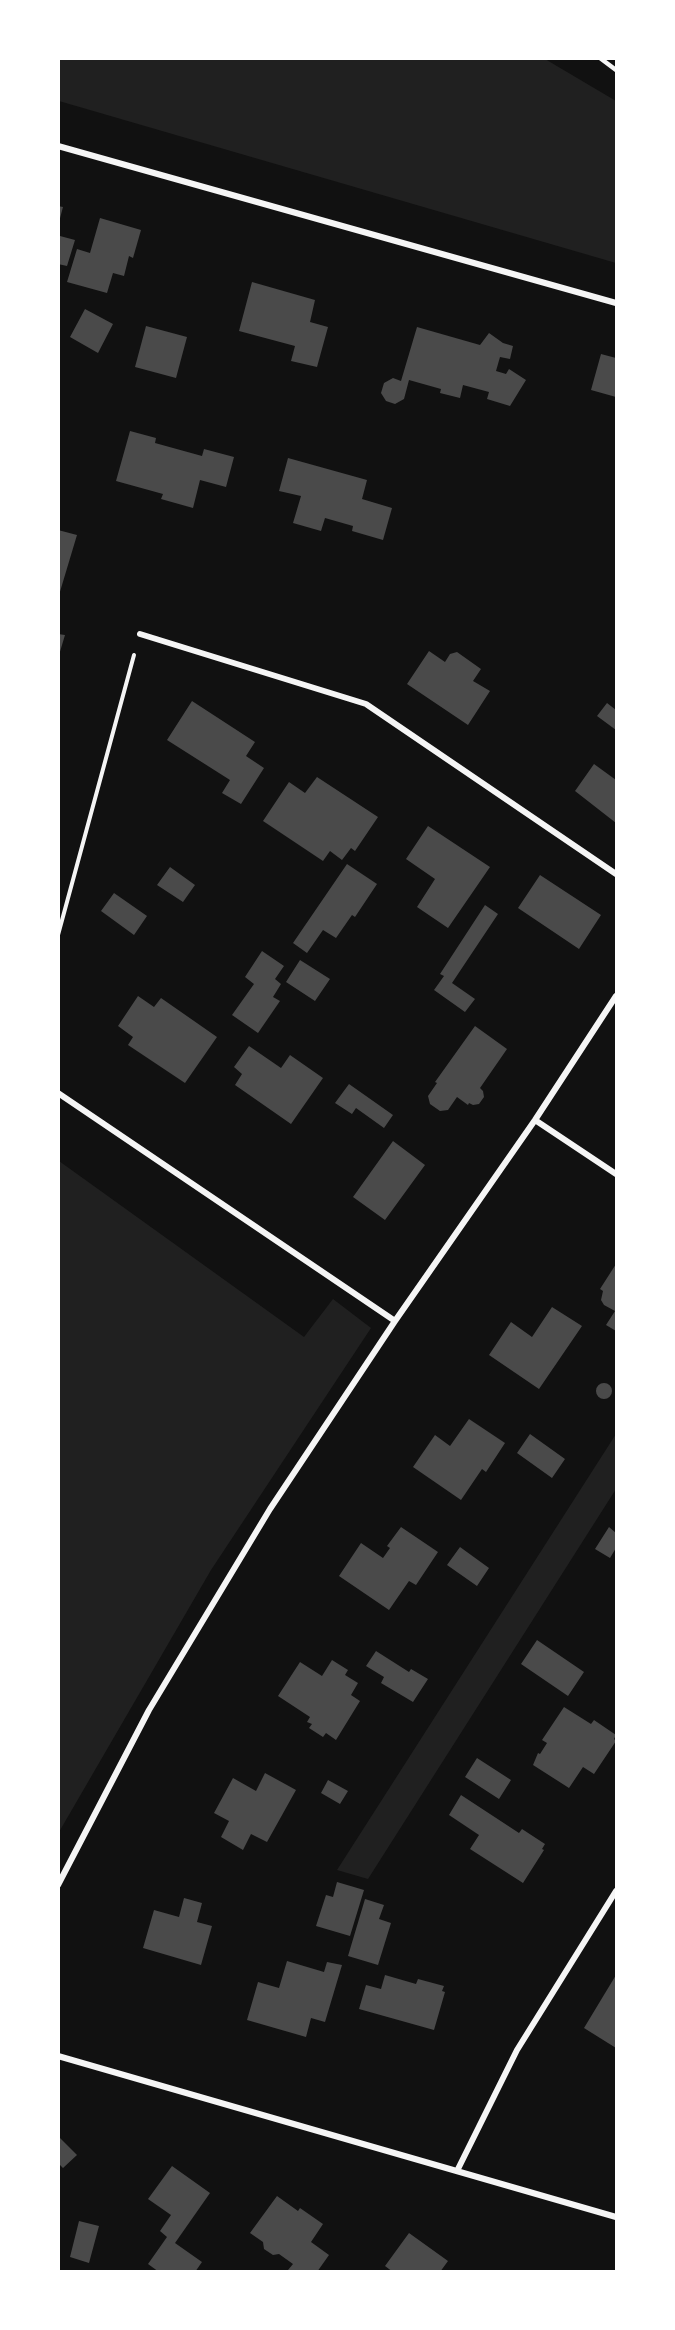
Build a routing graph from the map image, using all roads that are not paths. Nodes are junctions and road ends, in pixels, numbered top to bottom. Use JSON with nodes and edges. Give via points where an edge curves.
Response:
{"nodes":[{"id":1,"x":600,"y":58,"type":"edge"},
{"id":2,"x":616,"y":70,"type":"edge"},
{"id":3,"x":58,"y":146,"type":"edge"},
{"id":4,"x":616,"y":303,"type":"edge"},
{"id":5,"x":140,"y":634,"type":"road end"},
{"id":6,"x":616,"y":874,"type":"edge"},
{"id":7,"x":616,"y":996,"type":"edge"},
{"id":8,"x":58,"y":1093,"type":"edge"},
{"id":9,"x":535,"y":1120,"type":"junction"},
{"id":10,"x":616,"y":1174,"type":"edge"},
{"id":11,"x":395,"y":1321,"type":"junction"},
{"id":12,"x":58,"y":1885,"type":"edge"},
{"id":13,"x":616,"y":1891,"type":"edge"},
{"id":14,"x":58,"y":2056,"type":"edge"},
{"id":15,"x":457,"y":2171,"type":"junction"},
{"id":16,"x":616,"y":2217,"type":"edge"}],
"edges":[{"from":1,"to":2,"type":"lane"},
{"from":3,"to":4,"type":"street"},
{"from":5,"to":6,"type":"street","via":[[366,704]]},
{"from":7,"to":9,"type":"street"},
{"from":8,"to":11,"type":"street"},
{"from":9,"to":10,"type":"street"},
{"from":9,"to":11,"type":"street"},
{"from":11,"to":12,"type":"street","via":[[270,1509],[149,1710]]},
{"from":13,"to":15,"type":"street","via":[[517,2050]]},
{"from":14,"to":15,"type":"street"},
{"from":15,"to":16,"type":"street"}]}
